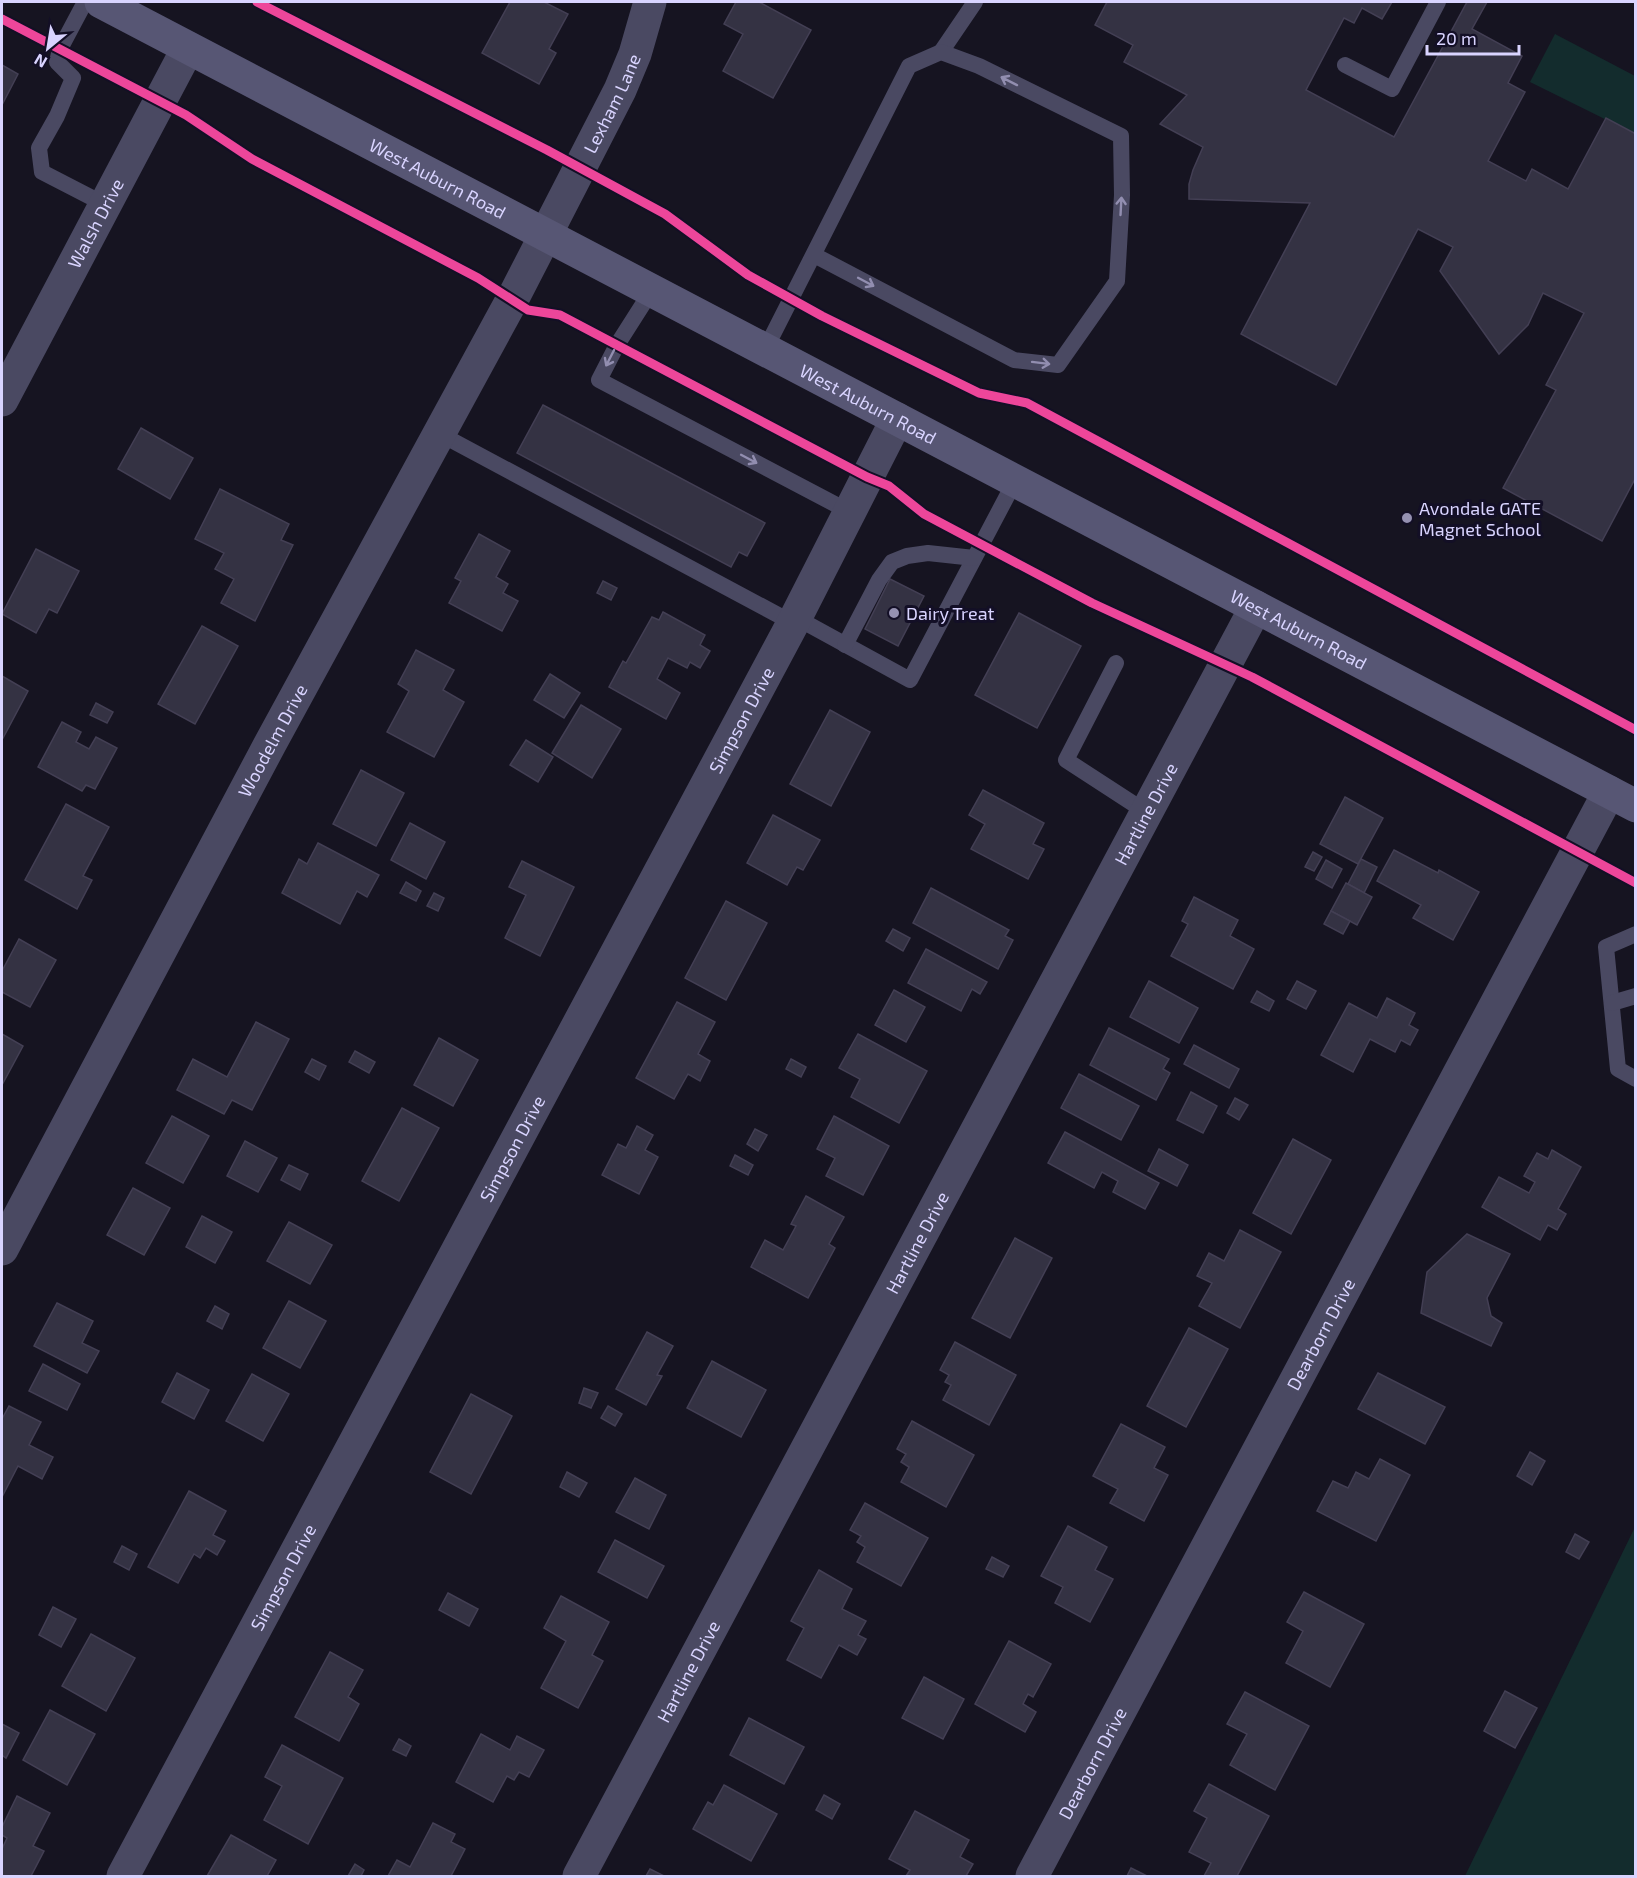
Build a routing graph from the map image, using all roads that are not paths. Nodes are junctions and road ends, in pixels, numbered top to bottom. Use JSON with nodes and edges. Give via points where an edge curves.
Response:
{"nodes":[{"id":1,"x":85,"y":2,"type":"edge"},
{"id":2,"x":101,"y":2,"type":"edge"},
{"id":3,"x":650,"y":2,"type":"edge"},
{"id":4,"x":975,"y":2,"type":"edge"},
{"id":5,"x":1438,"y":2,"type":"edge"},
{"id":6,"x":188,"y":48,"type":"junction"},
{"id":7,"x":942,"y":52,"type":"junction"},
{"id":8,"x":1345,"y":65,"type":"dead end"},
{"id":9,"x":106,"y":205,"type":"junction"},
{"id":10,"x":546,"y":234,"type":"junction"},
{"id":11,"x":814,"y":255,"type":"junction"},
{"id":12,"x":652,"y":290,"type":"junction"},
{"id":13,"x":765,"y":350,"type":"junction"},
{"id":14,"x":2,"y":400,"type":"edge"},
{"id":15,"x":897,"y":419,"type":"junction"},
{"id":16,"x":440,"y":434,"type":"junction"},
{"id":17,"x":1015,"y":481,"type":"junction"},
{"id":18,"x":850,"y":512,"type":"junction"},
{"id":19,"x":974,"y":558,"type":"junction"},
{"id":20,"x":1256,"y":607,"type":"junction"},
{"id":21,"x":794,"y":620,"type":"junction"},
{"id":22,"x":845,"y":645,"type":"junction"},
{"id":23,"x":1116,"y":663,"type":"dead end"},
{"id":24,"x":1622,"y":799,"type":"edge"},
{"id":25,"x":1146,"y":812,"type":"junction"},
{"id":26,"x":1635,"y":934,"type":"edge"},
{"id":27,"x":1635,"y":996,"type":"edge"},
{"id":28,"x":1612,"y":1003,"type":"junction"},
{"id":29,"x":1635,"y":1079,"type":"edge"},
{"id":30,"x":2,"y":1249,"type":"edge"},
{"id":31,"x":123,"y":1876,"type":"edge"},
{"id":32,"x":579,"y":1876,"type":"edge"},
{"id":33,"x":1032,"y":1876,"type":"edge"}],
"edges":[{"from":1,"to":9,"type":"lane","via":[[57,62],[73,78],[39,148],[42,172]]},
{"from":2,"to":6,"type":"main road","name":"West Auburn Road"},
{"from":3,"to":10,"type":"street","name":"Lexham Lane","via":[[620,90]]},
{"from":4,"to":7,"type":"lane"},
{"from":5,"to":8,"type":"lane","via":[[1392,89]]},
{"from":6,"to":9,"type":"street","name":"Walsh Drive"},
{"from":6,"to":10,"type":"main road","name":"West Auburn Road"},
{"from":7,"to":11,"type":"lane","via":[[909,66]]},
{"from":11,"to":7,"type":"lane","one_way":true,"via":[[1014,360],[1058,365],[1117,281],[1121,136],[979,66]]},
{"from":9,"to":14,"type":"street","name":"Walsh Drive"},
{"from":10,"to":12,"type":"main road","name":"West Auburn Road"},
{"from":10,"to":16,"type":"street","name":"Woodelm Drive"},
{"from":11,"to":13,"type":"lane"},
{"from":12,"to":13,"type":"main road","name":"West Auburn Road"},
{"from":12,"to":18,"type":"lane","one_way":true,"via":[[599,380]]},
{"from":13,"to":15,"type":"main road","name":"West Auburn Road"},
{"from":15,"to":17,"type":"main road","name":"West Auburn Road"},
{"from":15,"to":18,"type":"street","name":"Simpson Drive"},
{"from":16,"to":21,"type":"lane"},
{"from":16,"to":30,"type":"street","name":"Woodelm Drive"},
{"from":17,"to":19,"type":"lane"},
{"from":17,"to":20,"type":"main road","name":"West Auburn Road"},
{"from":18,"to":21,"type":"street","name":"Simpson Drive"},
{"from":19,"to":22,"type":"lane","via":[[928,553],[892,562]]},
{"from":19,"to":22,"type":"lane","via":[[910,680]]},
{"from":20,"to":24,"type":"main road","name":"West Auburn Road"},
{"from":20,"to":25,"type":"street","name":"Hartline Drive"},
{"from":21,"to":22,"type":"lane"},
{"from":21,"to":31,"type":"street","name":"Simpson Drive"},
{"from":23,"to":25,"type":"lane","via":[[1066,760]]},
{"from":24,"to":33,"type":"street","name":"Dearborn Drive"},
{"from":25,"to":32,"type":"street","name":"Hartline Drive"},
{"from":26,"to":28,"type":"lane","via":[[1606,947]]},
{"from":27,"to":28,"type":"lane"},
{"from":28,"to":29,"type":"lane","via":[[1618,1069]]}]}
